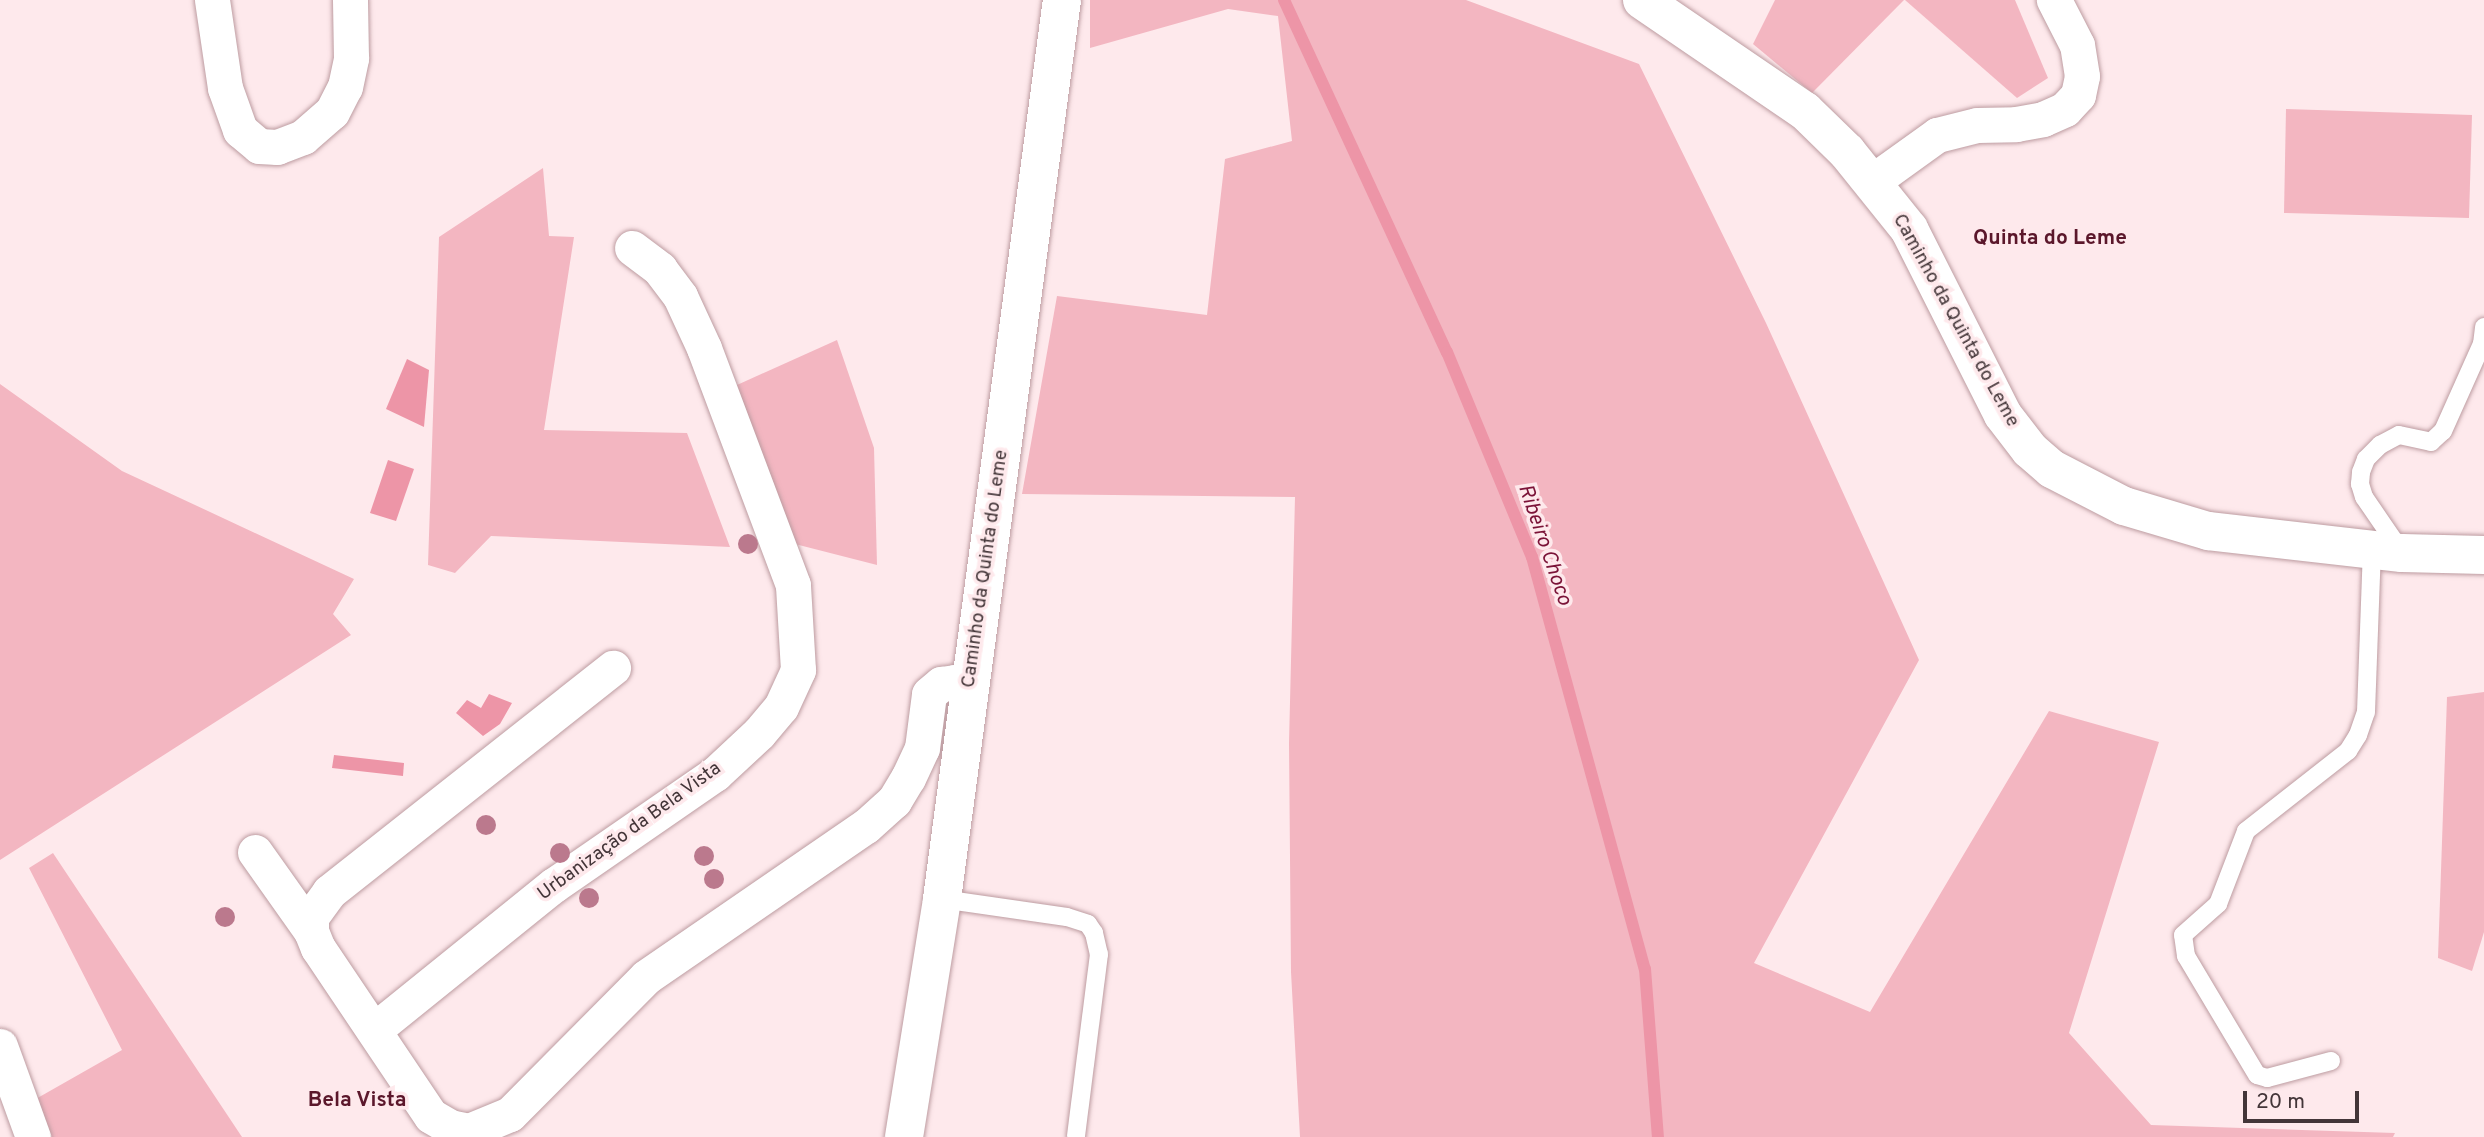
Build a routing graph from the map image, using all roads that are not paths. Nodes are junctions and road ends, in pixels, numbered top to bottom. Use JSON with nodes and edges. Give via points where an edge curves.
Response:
{"nodes":[{"id":1,"x":212,"y":0,"type":"edge"},
{"id":2,"x":350,"y":0,"type":"edge"},
{"id":3,"x":1062,"y":0,"type":"edge"},
{"id":4,"x":1642,"y":0,"type":"edge"},
{"id":5,"x":2054,"y":0,"type":"edge"},
{"id":6,"x":1872,"y":181,"type":"junction"},
{"id":7,"x":632,"y":248,"type":"dead end"},
{"id":8,"x":2484,"y":327,"type":"edge"},
{"id":9,"x":2387,"y":551,"type":"junction"},
{"id":10,"x":2484,"y":555,"type":"edge"},
{"id":11,"x":613,"y":668,"type":"dead end"},
{"id":12,"x":971,"y":685,"type":"junction"},
{"id":13,"x":255,"y":852,"type":"dead end"},
{"id":14,"x":942,"y":899,"type":"junction"},
{"id":15,"x":311,"y":931,"type":"junction"},
{"id":16,"x":374,"y":1030,"type":"junction"},
{"id":17,"x":0,"y":1046,"type":"edge"},
{"id":18,"x":2332,"y":1060,"type":"dead end"},
{"id":19,"x":469,"y":1134,"type":"edge"},
{"id":20,"x":33,"y":1137,"type":"edge"},
{"id":21,"x":904,"y":1137,"type":"edge"},
{"id":22,"x":1076,"y":1137,"type":"edge"}],
"edges":[{"from":1,"to":2,"type":"street","via":[[225,88],[240,130],[259,146],[276,147],[303,137],[332,112],[345,87],[351,58]]},
{"from":3,"to":12,"type":"street","name":"Caminho da Quinta do Leme"},
{"from":4,"to":6,"type":"street","name":"Caminho da Quinta do Leme","via":[[1805,111]]},
{"from":5,"to":6,"type":"street","via":[[2077,45],[2082,76],[2077,95],[2065,109],[2016,124],[1977,125],[1937,135]]},
{"from":6,"to":9,"type":"street","name":"Caminho da Quinta do Leme","via":[[1909,229],[2003,415],[2030,450],[2052,469],[2124,506],[2198,528]]},
{"from":7,"to":16,"type":"street","name":"Urbanização da Bela Vista","via":[[660,269],[680,296],[704,348],[793,585],[798,670],[781,707],[715,775],[554,885]]},
{"from":8,"to":9,"type":"lane","via":[[2482,344],[2443,431],[2431,442],[2399,435],[2366,459],[2360,484]]},
{"from":9,"to":10,"type":"street","name":"Caminho da Quinta do Leme"},
{"from":9,"to":18,"type":"lane","via":[[2358,735],[2348,751],[2246,831],[2218,904],[2183,935],[2186,956],[2257,1074],[2267,1078]]},
{"from":11,"to":15,"type":"street","via":[[329,892],[311,917]]},
{"from":12,"to":14,"type":"street","name":"Caminho da Quinta do Leme"},
{"from":12,"to":19,"type":"street","via":[[955,681],[941,684],[929,694],[922,748],[894,801],[866,826],[646,977],[510,1114]]},
{"from":13,"to":15,"type":"street"},
{"from":14,"to":21,"type":"street","name":"Caminho da Quinta do Leme"},
{"from":14,"to":22,"type":"lane","via":[[1067,918],[1088,925],[1094,933],[1099,954]]},
{"from":15,"to":16,"type":"street"},
{"from":16,"to":19,"type":"street","via":[[431,1116]]},
{"from":17,"to":20,"type":"street"}]}
